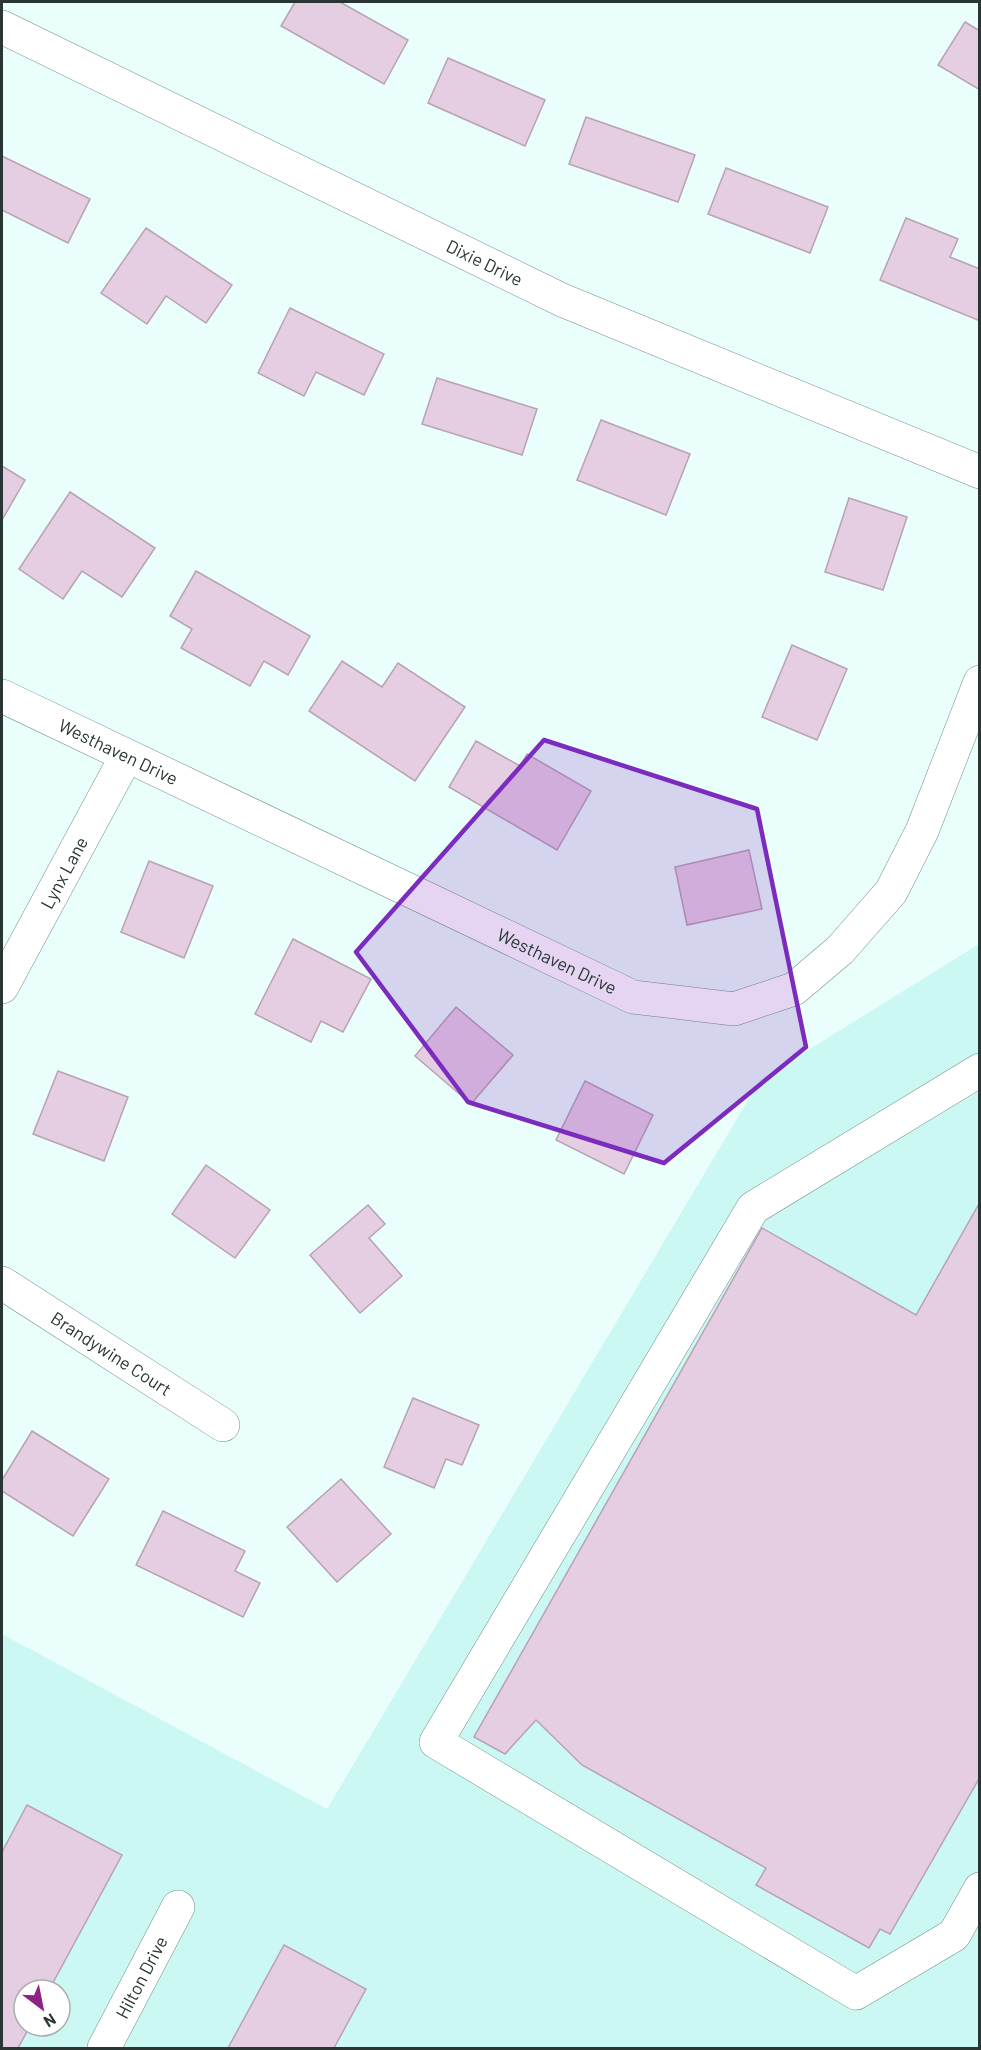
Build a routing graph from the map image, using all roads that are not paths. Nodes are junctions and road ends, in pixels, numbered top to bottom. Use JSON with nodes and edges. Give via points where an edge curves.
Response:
{"nodes":[{"id":1,"x":2,"y":27,"type":"edge"},
{"id":2,"x":980,"y":472,"type":"edge"},
{"id":3,"x":980,"y":682,"type":"edge"},
{"id":4,"x":2,"y":696,"type":"edge"},
{"id":5,"x":126,"y":757,"type":"junction"},
{"id":6,"x":2,"y":987,"type":"edge"},
{"id":7,"x":980,"y":1070,"type":"edge"},
{"id":8,"x":2,"y":1283,"type":"edge"},
{"id":9,"x":223,"y":1425,"type":"dead end"},
{"id":10,"x":980,"y":1888,"type":"edge"},
{"id":11,"x":178,"y":1907,"type":"dead end"},
{"id":12,"x":104,"y":2049,"type":"edge"}],
"edges":[{"from":1,"to":2,"type":"street","name":"Dixie Drive","via":[[562,300]]},
{"from":3,"to":5,"type":"street","name":"Westhaven Drive","via":[[922,831],[891,892],[840,950],[794,989],[734,1009],[633,997]]},
{"from":4,"to":5,"type":"street","name":"Westhaven Drive"},
{"from":5,"to":6,"type":"street","name":"Lynx Lane"},
{"from":7,"to":10,"type":"street","via":[[753,1208],[436,1742],[856,1993],[954,1935]]},
{"from":8,"to":9,"type":"street","name":"Brandywine Court"},
{"from":11,"to":12,"type":"street","name":"Hilton Drive"}]}
